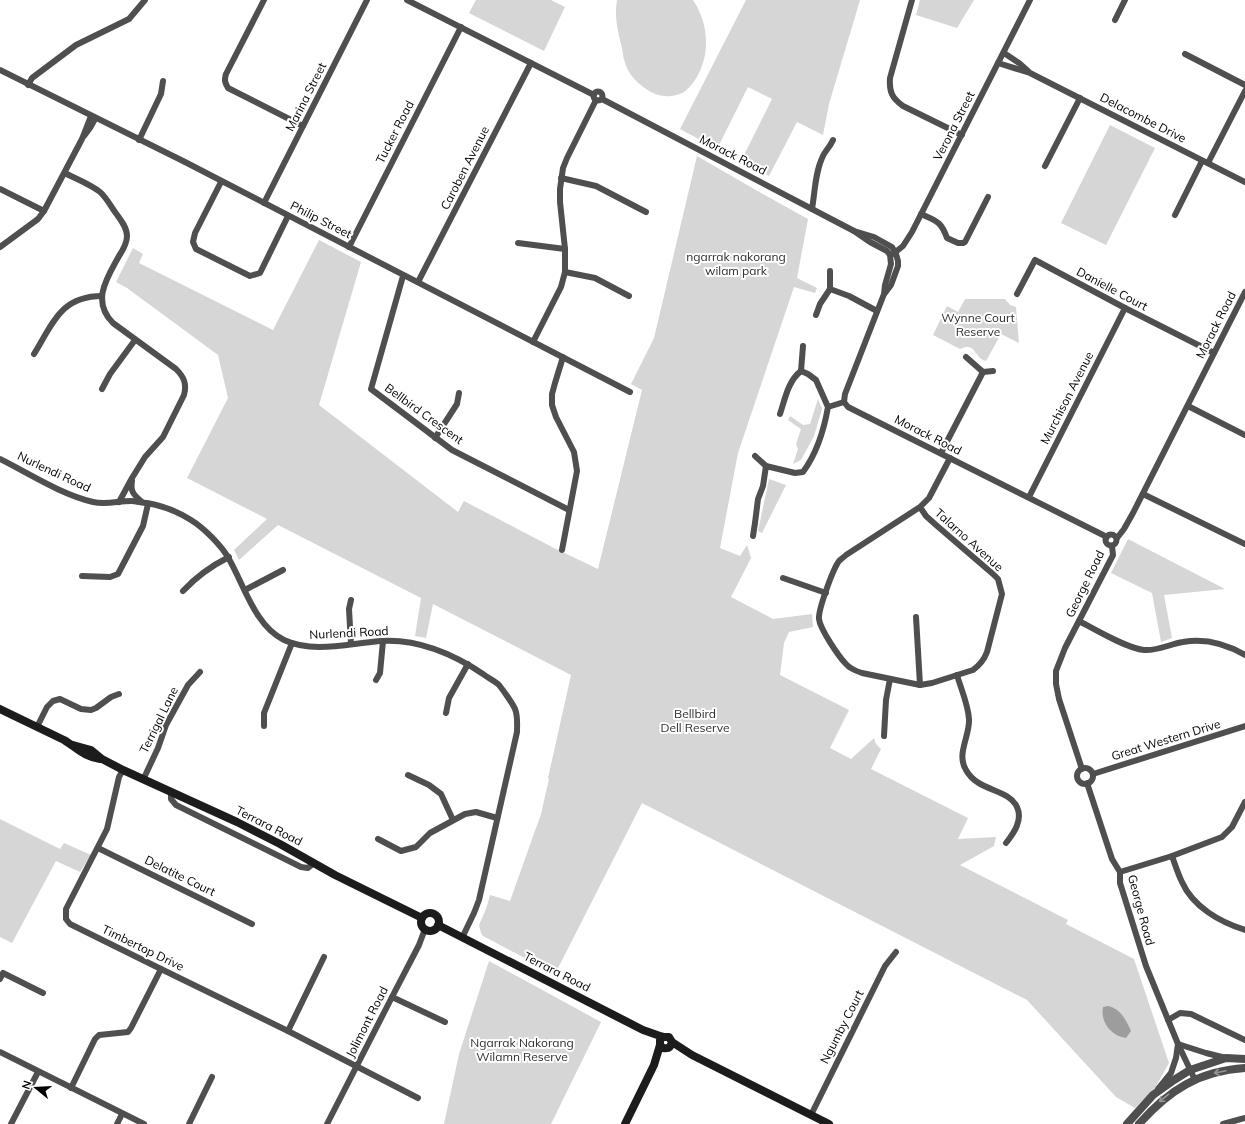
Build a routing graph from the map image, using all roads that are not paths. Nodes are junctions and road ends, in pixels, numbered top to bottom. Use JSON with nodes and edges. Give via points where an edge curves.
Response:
{"nodes":[{"id":1,"x":145,"y":0,"type":"edge"},
{"id":2,"x":264,"y":0,"type":"edge"},
{"id":3,"x":366,"y":0,"type":"edge"},
{"id":4,"x":407,"y":0,"type":"edge"},
{"id":5,"x":912,"y":0,"type":"edge"},
{"id":6,"x":1030,"y":0,"type":"edge"},
{"id":7,"x":1125,"y":0,"type":"edge"},
{"id":8,"x":1115,"y":20,"type":"dead end"},
{"id":9,"x":461,"y":27,"type":"junction"},
{"id":10,"x":1004,"y":54,"type":"junction"},
{"id":11,"x":1185,"y":54,"type":"dead end"},
{"id":12,"x":531,"y":63,"type":"junction"},
{"id":13,"x":998,"y":64,"type":"junction"},
{"id":14,"x":0,"y":70,"type":"edge"},
{"id":15,"x":1030,"y":73,"type":"junction"},
{"id":16,"x":163,"y":81,"type":"dead end"},
{"id":17,"x":28,"y":85,"type":"junction"},
{"id":18,"x":1245,"y":85,"type":"edge"},
{"id":19,"x":1245,"y":91,"type":"edge"},
{"id":20,"x":597,"y":98,"type":"junction"},
{"id":21,"x":1080,"y":98,"type":"junction"},
{"id":22,"x":93,"y":118,"type":"junction"},
{"id":23,"x":303,"y":126,"type":"junction"},
{"id":24,"x":962,"y":135,"type":"junction"},
{"id":25,"x":139,"y":140,"type":"junction"},
{"id":26,"x":833,"y":140,"type":"dead end"},
{"id":27,"x":1205,"y":162,"type":"junction"},
{"id":28,"x":1045,"y":166,"type":"dead end"},
{"id":29,"x":64,"y":173,"type":"junction"},
{"id":30,"x":561,"y":178,"type":"junction"},
{"id":31,"x":222,"y":182,"type":"junction"},
{"id":32,"x":1245,"y":182,"type":"edge"},
{"id":33,"x":0,"y":189,"type":"edge"},
{"id":34,"x":988,"y":197,"type":"dead end"},
{"id":35,"x":264,"y":203,"type":"junction"},
{"id":36,"x":812,"y":209,"type":"junction"},
{"id":37,"x":44,"y":211,"type":"junction"},
{"id":38,"x":646,"y":212,"type":"dead end"},
{"id":39,"x":920,"y":214,"type":"junction"},
{"id":40,"x":1175,"y":215,"type":"dead end"},
{"id":41,"x":288,"y":216,"type":"junction"},
{"id":42,"x":518,"y":243,"type":"dead end"},
{"id":43,"x":0,"y":247,"type":"edge"},
{"id":44,"x":348,"y":247,"type":"junction"},
{"id":45,"x":565,"y":249,"type":"junction"},
{"id":46,"x":892,"y":254,"type":"junction"},
{"id":47,"x":830,"y":271,"type":"dead end"},
{"id":48,"x":565,"y":272,"type":"junction"},
{"id":49,"x":403,"y":276,"type":"junction"},
{"id":50,"x":418,"y":282,"type":"junction"},
{"id":51,"x":830,"y":289,"type":"junction"},
{"id":52,"x":1245,"y":292,"type":"edge"},
{"id":53,"x":1017,"y":294,"type":"dead end"},
{"id":54,"x":102,"y":296,"type":"junction"},
{"id":55,"x":629,"y":296,"type":"dead end"},
{"id":56,"x":1125,"y":308,"type":"junction"},
{"id":57,"x":877,"y":311,"type":"junction"},
{"id":58,"x":816,"y":315,"type":"dead end"},
{"id":59,"x":135,"y":340,"type":"junction"},
{"id":60,"x":533,"y":342,"type":"junction"},
{"id":61,"x":803,"y":346,"type":"dead end"},
{"id":62,"x":1214,"y":352,"type":"junction"},
{"id":63,"x":34,"y":354,"type":"dead end"},
{"id":64,"x":966,"y":357,"type":"dead end"},
{"id":65,"x":563,"y":358,"type":"junction"},
{"id":66,"x":801,"y":371,"type":"junction"},
{"id":67,"x":993,"y":371,"type":"dead end"},
{"id":68,"x":983,"y":372,"type":"junction"},
{"id":69,"x":102,"y":389,"type":"dead end"},
{"id":70,"x":630,"y":392,"type":"dead end"},
{"id":71,"x":459,"y":393,"type":"dead end"},
{"id":72,"x":844,"y":402,"type":"junction"},
{"id":73,"x":1188,"y":406,"type":"junction"},
{"id":74,"x":828,"y":407,"type":"junction"},
{"id":75,"x":780,"y":414,"type":"dead end"},
{"id":76,"x":1245,"y":435,"type":"edge"},
{"id":77,"x":435,"y":438,"type":"junction"},
{"id":78,"x":941,"y":453,"type":"junction"},
{"id":79,"x":755,"y":456,"type":"dead end"},
{"id":80,"x":950,"y":458,"type":"junction"},
{"id":81,"x":0,"y":459,"type":"edge"},
{"id":82,"x":766,"y":466,"type":"junction"},
{"id":83,"x":132,"y":478,"type":"junction"},
{"id":84,"x":1142,"y":494,"type":"junction"},
{"id":85,"x":1029,"y":497,"type":"junction"},
{"id":86,"x":119,"y":502,"type":"junction"},
{"id":87,"x":145,"y":503,"type":"junction"},
{"id":88,"x":920,"y":507,"type":"junction"},
{"id":89,"x":569,"y":510,"type":"junction"},
{"id":90,"x":752,"y":536,"type":"dead end"},
{"id":91,"x":1107,"y":537,"type":"junction"},
{"id":92,"x":1117,"y":538,"type":"junction"},
{"id":93,"x":1245,"y":544,"type":"edge"},
{"id":94,"x":1112,"y":546,"type":"junction"},
{"id":95,"x":562,"y":550,"type":"dead end"},
{"id":96,"x":229,"y":557,"type":"junction"},
{"id":97,"x":283,"y":570,"type":"dead end"},
{"id":98,"x":82,"y":576,"type":"dead end"},
{"id":99,"x":783,"y":578,"type":"dead end"},
{"id":100,"x":245,"y":590,"type":"junction"},
{"id":101,"x":184,"y":591,"type":"dead end"},
{"id":102,"x":826,"y":593,"type":"junction"},
{"id":103,"x":351,"y":600,"type":"dead end"},
{"id":104,"x":916,"y":617,"type":"dead end"},
{"id":105,"x":1079,"y":621,"type":"junction"},
{"id":106,"x":383,"y":641,"type":"junction"},
{"id":107,"x":292,"y":644,"type":"junction"},
{"id":108,"x":351,"y":644,"type":"junction"},
{"id":109,"x":1245,"y":655,"type":"edge"},
{"id":110,"x":468,"y":664,"type":"junction"},
{"id":111,"x":200,"y":672,"type":"dead end"},
{"id":112,"x":957,"y":675,"type":"junction"},
{"id":113,"x":890,"y":679,"type":"junction"},
{"id":114,"x":376,"y":680,"type":"dead end"},
{"id":115,"x":920,"y":685,"type":"junction"},
{"id":116,"x":119,"y":694,"type":"dead end"},
{"id":117,"x":0,"y":709,"type":"edge"},
{"id":118,"x":446,"y":713,"type":"dead end"},
{"id":119,"x":264,"y":726,"type":"dead end"},
{"id":120,"x":1245,"y":726,"type":"edge"},
{"id":121,"x":37,"y":727,"type":"junction"},
{"id":122,"x":884,"y":736,"type":"dead end"},
{"id":123,"x":1082,"y":769,"type":"junction"},
{"id":124,"x":123,"y":770,"type":"junction"},
{"id":125,"x":1093,"y":774,"type":"junction"},
{"id":126,"x":408,"y":775,"type":"dead end"},
{"id":127,"x":142,"y":780,"type":"junction"},
{"id":128,"x":1087,"y":783,"type":"junction"},
{"id":129,"x":1245,"y":802,"type":"edge"},
{"id":130,"x":498,"y":818,"type":"junction"},
{"id":131,"x":453,"y":820,"type":"junction"},
{"id":132,"x":378,"y":839,"type":"dead end"},
{"id":133,"x":1006,"y":843,"type":"dead end"},
{"id":134,"x":98,"y":848,"type":"junction"},
{"id":135,"x":1172,"y":856,"type":"junction"},
{"id":136,"x":1120,"y":872,"type":"junction"},
{"id":137,"x":422,"y":918,"type":"junction"},
{"id":138,"x":252,"y":924,"type":"dead end"},
{"id":139,"x":438,"y":925,"type":"junction"},
{"id":140,"x":425,"y":929,"type":"junction"},
{"id":141,"x":1245,"y":930,"type":"edge"},
{"id":142,"x":462,"y":938,"type":"junction"},
{"id":143,"x":896,"y":952,"type":"dead end"},
{"id":144,"x":324,"y":957,"type":"dead end"},
{"id":145,"x":161,"y":969,"type":"junction"},
{"id":146,"x":0,"y":979,"type":"edge"},
{"id":147,"x":43,"y":993,"type":"dead end"},
{"id":148,"x":392,"y":997,"type":"junction"},
{"id":149,"x":1168,"y":1020,"type":"junction"},
{"id":150,"x":445,"y":1022,"type":"dead end"},
{"id":151,"x":288,"y":1031,"type":"junction"},
{"id":152,"x":1245,"y":1040,"type":"edge"},
{"id":153,"x":665,"y":1044,"type":"junction"},
{"id":154,"x":1178,"y":1044,"type":"junction"},
{"id":155,"x":0,"y":1052,"type":"edge"},
{"id":156,"x":1226,"y":1058,"type":"junction"},
{"id":157,"x":1245,"y":1058,"type":"edge"},
{"id":158,"x":357,"y":1066,"type":"junction"},
{"id":159,"x":1245,"y":1068,"type":"edge"},
{"id":160,"x":1190,"y":1070,"type":"junction"},
{"id":161,"x":38,"y":1072,"type":"junction"},
{"id":162,"x":212,"y":1077,"type":"dead end"},
{"id":163,"x":1195,"y":1080,"type":"junction"},
{"id":164,"x":71,"y":1088,"type":"junction"},
{"id":165,"x":1153,"y":1094,"type":"junction"},
{"id":166,"x":418,"y":1098,"type":"dead end"},
{"id":167,"x":122,"y":1114,"type":"junction"},
{"id":168,"x":811,"y":1115,"type":"junction"},
{"id":169,"x":1245,"y":1118,"type":"edge"},
{"id":170,"x":11,"y":1124,"type":"edge"},
{"id":171,"x":117,"y":1124,"type":"edge"},
{"id":172,"x":144,"y":1124,"type":"edge"},
{"id":173,"x":188,"y":1124,"type":"edge"},
{"id":174,"x":328,"y":1124,"type":"edge"},
{"id":175,"x":625,"y":1124,"type":"edge"},
{"id":176,"x":829,"y":1124,"type":"edge"},
{"id":177,"x":1127,"y":1124,"type":"edge"},
{"id":178,"x":1139,"y":1124,"type":"edge"},
{"id":179,"x":1223,"y":1124,"type":"edge"}],
"edges":[{"from":1,"to":17,"type":"street","via":[[129,19],[76,45],[32,78]]},
{"from":2,"to":23,"type":"street","via":[[224,80],[228,88]]},
{"from":3,"to":23,"type":"street","name":"Marina Street"},
{"from":4,"to":9,"type":"street","name":"Morack Road"},
{"from":5,"to":24,"type":"street","via":[[890,78],[892,96],[903,106]]},
{"from":6,"to":10,"type":"street","name":"Verona Street"},
{"from":7,"to":8,"type":"street"},
{"from":9,"to":12,"type":"street","name":"Morack Road"},
{"from":9,"to":44,"type":"street","name":"Tucker Road"},
{"from":10,"to":13,"type":"street","name":"Verona Street"},
{"from":10,"to":15,"type":"street","name":"Delacombe Drive"},
{"from":11,"to":18,"type":"street"},
{"from":12,"to":20,"type":"street","name":"Morack Road"},
{"from":12,"to":50,"type":"street","name":"Caroben Avenue"},
{"from":13,"to":15,"type":"street","name":"Delacombe Drive"},
{"from":13,"to":24,"type":"street","name":"Verona Street"},
{"from":14,"to":17,"type":"street","name":"Philip Street"},
{"from":15,"to":21,"type":"street","name":"Delacombe Drive"},
{"from":16,"to":25,"type":"street","via":[[160,94]]},
{"from":17,"to":22,"type":"street","name":"Philip Street"},
{"from":19,"to":27,"type":"street"},
{"from":20,"to":30,"type":"street","via":[[567,158]]},
{"from":20,"to":36,"type":"street","name":"Morack Road"},
{"from":21,"to":27,"type":"street","name":"Delacombe Drive"},
{"from":21,"to":28,"type":"street"},
{"from":22,"to":25,"type":"street","name":"Philip Street"},
{"from":22,"to":29,"type":"street","via":[[85,127],[82,139]]},
{"from":23,"to":35,"type":"street","name":"Marina Street"},
{"from":24,"to":39,"type":"street","name":"Verona Street"},
{"from":25,"to":31,"type":"street","name":"Philip Street"},
{"from":26,"to":36,"type":"street","via":[[820,162]]},
{"from":27,"to":32,"type":"street","name":"Delacombe Drive"},
{"from":27,"to":40,"type":"street"},
{"from":29,"to":37,"type":"street"},
{"from":29,"to":54,"type":"street","via":[[99,191],[125,227],[125,246],[104,285]]},
{"from":30,"to":38,"type":"street","via":[[596,186]]},
{"from":30,"to":45,"type":"street","via":[[560,202]]},
{"from":31,"to":35,"type":"street","name":"Philip Street"},
{"from":31,"to":41,"type":"street","via":[[195,233],[193,242],[196,250],[250,276],[260,273]]},
{"from":33,"to":37,"type":"street"},
{"from":34,"to":39,"type":"street","via":[[963,243],[947,238],[939,222]]},
{"from":35,"to":41,"type":"street","name":"Philip Street"},
{"from":36,"to":46,"type":"street","name":"Morack Road","via":[[854,230]]},
{"from":37,"to":43,"type":"street","via":[[38,219]]},
{"from":39,"to":46,"type":"street","name":"Verona Street","via":[[904,246]]},
{"from":41,"to":44,"type":"street","name":"Philip Street"},
{"from":42,"to":45,"type":"street"},
{"from":44,"to":49,"type":"street","name":"Philip Street"},
{"from":45,"to":48,"type":"street"},
{"from":46,"to":57,"type":"street","via":[[884,294]]},
{"from":47,"to":51,"type":"street"},
{"from":48,"to":55,"type":"street","via":[[595,278]]},
{"from":48,"to":60,"type":"street","via":[[561,287]]},
{"from":49,"to":50,"type":"street","name":"Philip Street"},
{"from":49,"to":77,"type":"street","name":"Bellbird Crescent","via":[[371,389]]},
{"from":50,"to":60,"type":"street","name":"Philip Street"},
{"from":51,"to":57,"type":"street"},
{"from":51,"to":58,"type":"street"},
{"from":52,"to":62,"type":"street","name":"Morack Road"},
{"from":53,"to":56,"type":"street","name":"Danielle Court","via":[[1035,260]]},
{"from":54,"to":59,"type":"street","via":[[109,319]]},
{"from":54,"to":63,"type":"street","via":[[83,298],[63,309]]},
{"from":56,"to":62,"type":"street","name":"Danielle Court"},
{"from":56,"to":85,"type":"street","name":"Murchison Avenue"},
{"from":57,"to":72,"type":"street","via":[[847,387]]},
{"from":59,"to":69,"type":"street"},
{"from":59,"to":83,"type":"street","via":[[176,369],[186,389],[163,437],[145,457]]},
{"from":60,"to":65,"type":"street","name":"Philip Street"},
{"from":61,"to":66,"type":"street"},
{"from":62,"to":73,"type":"street","name":"Morack Road"},
{"from":64,"to":68,"type":"street"},
{"from":65,"to":70,"type":"street","name":"Philip Street"},
{"from":65,"to":89,"type":"street","via":[[554,383],[552,405],[574,452],[576,462],[577,471]]},
{"from":66,"to":74,"type":"street","via":[[816,380]]},
{"from":66,"to":75,"type":"street","via":[[791,383]]},
{"from":67,"to":68,"type":"street"},
{"from":68,"to":78,"type":"street"},
{"from":71,"to":77,"type":"street","via":[[458,404]]},
{"from":72,"to":74,"type":"street"},
{"from":72,"to":78,"type":"street","name":"Morack Road","via":[[859,413]]},
{"from":73,"to":76,"type":"street"},
{"from":73,"to":84,"type":"street","name":"Morack Road"},
{"from":74,"to":82,"type":"street","via":[[824,430],[803,472],[795,473]]},
{"from":77,"to":89,"type":"street","name":"Bellbird Crescent","via":[[452,450]]},
{"from":78,"to":80,"type":"street","name":"Morack Road"},
{"from":79,"to":82,"type":"street"},
{"from":80,"to":85,"type":"street","name":"Morack Road"},
{"from":80,"to":88,"type":"street","name":"Talarno Avenue","via":[[929,498]]},
{"from":81,"to":86,"type":"street","name":"Nurlendi Road","via":[[60,490],[92,502]]},
{"from":82,"to":90,"type":"street"},
{"from":83,"to":86,"type":"street"},
{"from":83,"to":87,"type":"street","via":[[131,489],[135,496]]},
{"from":84,"to":92,"type":"street","name":"Morack Road"},
{"from":84,"to":93,"type":"street"},
{"from":85,"to":91,"type":"street","name":"Morack Road"},
{"from":86,"to":87,"type":"street","name":"Nurlendi Road"},
{"from":87,"to":96,"type":"street","name":"Nurlendi Road","via":[[174,510],[193,521],[210,535]]},
{"from":87,"to":98,"type":"street","via":[[143,526],[118,574],[110,577]]},
{"from":88,"to":102,"type":"street","name":"Talarno Avenue","via":[[839,561]]},
{"from":88,"to":112,"type":"street","name":"Talarno Avenue","via":[[933,522],[998,579],[1002,594],[984,660],[974,670]]},
{"from":89,"to":95,"type":"street"},
{"from":91,"to":92,"type":"street","via":[[1113,535]]},
{"from":91,"to":94,"type":"street","via":[[1106,542]]},
{"from":92,"to":94,"type":"street"},
{"from":94,"to":105,"type":"street","name":"George Road","via":[[1113,554]]},
{"from":96,"to":100,"type":"street","name":"Nurlendi Road"},
{"from":96,"to":101,"type":"street","via":[[204,570]]},
{"from":97,"to":100,"type":"street"},
{"from":99,"to":102,"type":"street"},
{"from":100,"to":107,"type":"street","name":"Nurlendi Road","via":[[265,624]]},
{"from":102,"to":113,"type":"street","name":"Talarno Avenue","via":[[820,610],[820,626],[846,665],[862,673]]},
{"from":103,"to":108,"type":"street","via":[[348,609]]},
{"from":104,"to":115,"type":"street"},
{"from":105,"to":109,"type":"street","via":[[1128,646],[1143,650],[1200,641],[1218,643]]},
{"from":105,"to":123,"type":"street","name":"George Road","via":[[1060,659],[1056,671],[1056,684]]},
{"from":106,"to":108,"type":"street","name":"Nurlendi Road"},
{"from":106,"to":110,"type":"street","name":"Nurlendi Road","via":[[418,644],[436,649]]},
{"from":106,"to":114,"type":"street","via":[[380,673]]},
{"from":107,"to":108,"type":"street","name":"Nurlendi Road","via":[[322,647]]},
{"from":107,"to":119,"type":"street","via":[[264,713]]},
{"from":110,"to":118,"type":"street","via":[[449,698]]},
{"from":110,"to":130,"type":"street","name":"Nurlendi Road","via":[[499,685],[515,709],[517,732]]},
{"from":111,"to":127,"type":"street","name":"Terrigal Lane","via":[[188,685],[166,725]]},
{"from":112,"to":115,"type":"street","name":"Talarno Avenue"},
{"from":112,"to":133,"type":"street","via":[[969,719],[962,752],[965,770],[976,782],[1008,797],[1018,811],[1018,821]]},
{"from":113,"to":115,"type":"street","name":"Talarno Avenue"},
{"from":113,"to":122,"type":"street"},
{"from":116,"to":121,"type":"street","via":[[90,710],[60,700],[53,701]]},
{"from":117,"to":121,"type":"main road","name":"Terrara Road"},
{"from":120,"to":125,"type":"street","name":"Great Western Drive"},
{"from":121,"to":124,"type":"main road","name":"Terrara Road","via":[[75,746],[91,750],[99,758]]},
{"from":123,"to":125,"type":"street","via":[[1089,769]]},
{"from":123,"to":128,"type":"street","via":[[1078,779],[1082,783]]},
{"from":124,"to":127,"type":"main road","name":"Terrara Road"},
{"from":124,"to":134,"type":"street","name":"Timbertop Drive","via":[[107,829]]},
{"from":125,"to":128,"type":"street"},
{"from":126,"to":131,"type":"street","via":[[441,794]]},
{"from":127,"to":137,"type":"main road","name":"Terrara Road","via":[[236,822]]},
{"from":128,"to":136,"type":"street","name":"George Road","via":[[1112,860]]},
{"from":129,"to":135,"type":"street","via":[[1232,827],[1222,837]]},
{"from":130,"to":131,"type":"street","via":[[476,812],[464,814]]},
{"from":130,"to":142,"type":"street","name":"Nurlendi Road","via":[[479,900]]},
{"from":131,"to":132,"type":"street","via":[[430,833],[416,847],[401,851]]},
{"from":134,"to":138,"type":"street","name":"Delatite Court"},
{"from":134,"to":145,"type":"street","name":"Timbertop Drive","via":[[66,909],[66,919],[70,924]]},
{"from":135,"to":136,"type":"street"},
{"from":135,"to":141,"type":"street","via":[[1182,883],[1191,897],[1213,915]]},
{"from":136,"to":149,"type":"street","name":"George Road","via":[[1120,883],[1146,966]]},
{"from":137,"to":139,"type":"main road","via":[[426,914],[433,914],[438,918]]},
{"from":137,"to":140,"type":"main road","via":[[421,925]]},
{"from":139,"to":140,"type":"main road","via":[[433,930]]},
{"from":139,"to":142,"type":"main road","name":"Terrara Road"},
{"from":140,"to":148,"type":"street","name":"Jolimont Road"},
{"from":142,"to":153,"type":"main road","name":"Terrara Road","via":[[644,1030]]},
{"from":143,"to":168,"type":"street","name":"Ngumby Court","via":[[885,966]]},
{"from":144,"to":151,"type":"street"},
{"from":145,"to":151,"type":"street","name":"Timbertop Drive"},
{"from":145,"to":164,"type":"street","via":[[128,1032],[99,1035]]},
{"from":146,"to":147,"type":"street","via":[[3,973]]},
{"from":148,"to":150,"type":"street"},
{"from":148,"to":158,"type":"street","name":"Jolimont Road"},
{"from":149,"to":152,"type":"street","via":[[1180,1013],[1191,1014]]},
{"from":149,"to":154,"type":"street","name":"George Road"},
{"from":151,"to":158,"type":"street","name":"Timbertop Drive"},
{"from":153,"to":168,"type":"main road","name":"Terrara Road"},
{"from":153,"to":175,"type":"main road"},
{"from":154,"to":156,"type":"street"},
{"from":154,"to":160,"type":"street","name":"George Road"},
{"from":154,"to":165,"type":"street","via":[[1171,1073]]},
{"from":155,"to":161,"type":"street"},
{"from":156,"to":157,"type":"street"},
{"from":156,"to":160,"type":"street"},
{"from":158,"to":166,"type":"street","name":"Timbertop Drive"},
{"from":158,"to":174,"type":"street","name":"Jolimont Road"},
{"from":159,"to":163,"type":"street","one_way":true,"via":[[1215,1073]]},
{"from":160,"to":163,"type":"street"},
{"from":160,"to":165,"type":"street"},
{"from":161,"to":164,"type":"street"},
{"from":161,"to":170,"type":"street"},
{"from":162,"to":173,"type":"street"},
{"from":163,"to":178,"type":"street","one_way":true,"via":[[1157,1104]]},
{"from":164,"to":167,"type":"street"},
{"from":165,"to":177,"type":"street"},
{"from":167,"to":171,"type":"street"},
{"from":167,"to":172,"type":"street"},
{"from":168,"to":176,"type":"main road","name":"Terrara Road"},
{"from":169,"to":179,"type":"street"}]}
